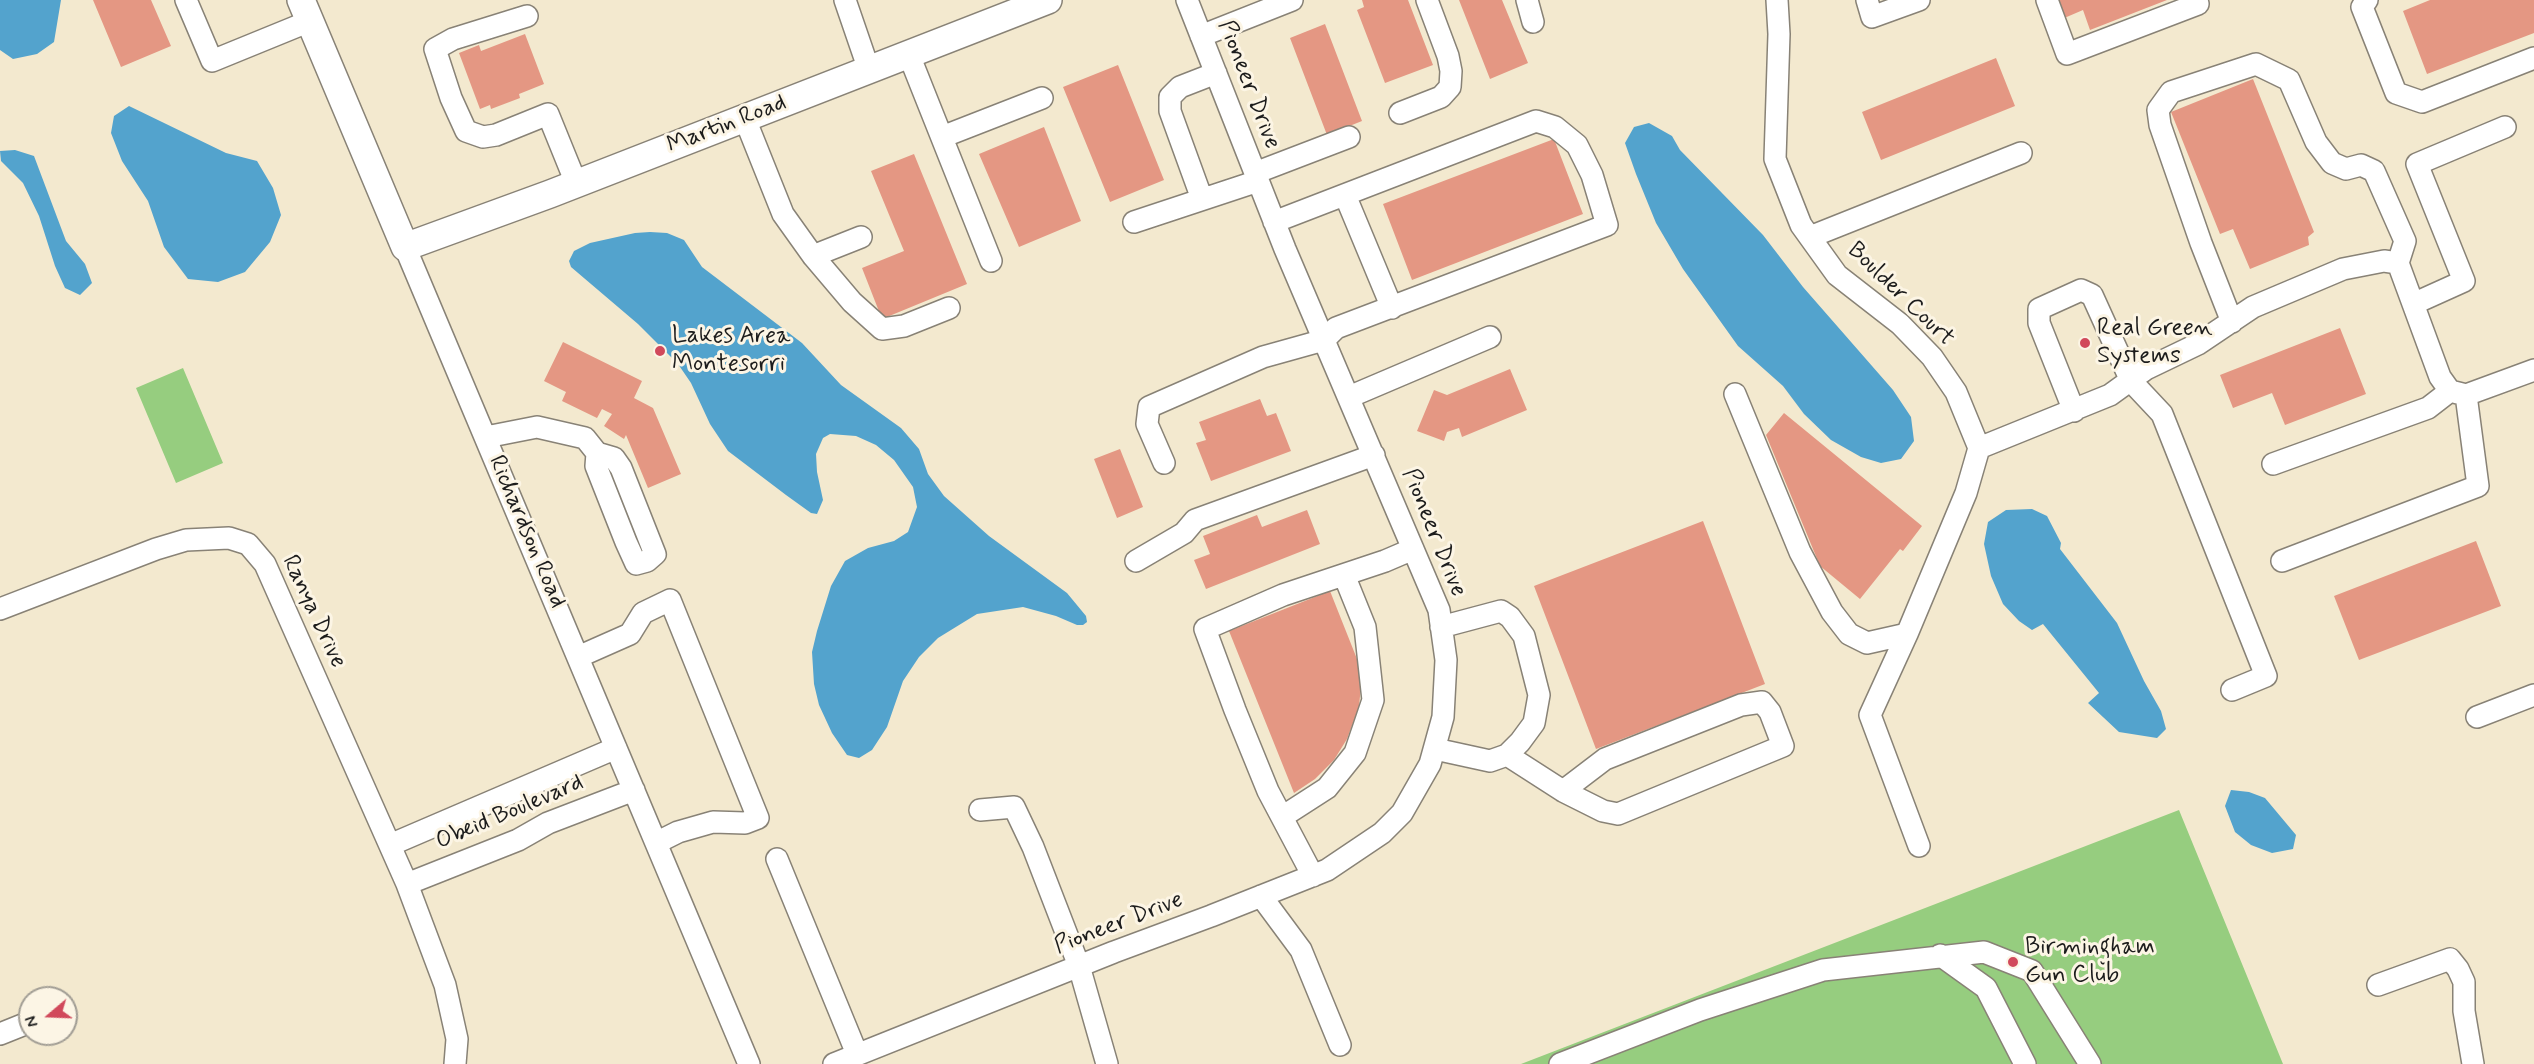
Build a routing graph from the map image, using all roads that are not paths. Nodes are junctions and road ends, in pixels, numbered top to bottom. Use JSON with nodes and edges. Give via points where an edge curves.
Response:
{"nodes":[{"id":1,"x":186,"y":0,"type":"edge"},
{"id":2,"x":845,"y":0,"type":"edge"},
{"id":3,"x":1048,"y":0,"type":"edge"},
{"id":4,"x":1188,"y":0,"type":"edge"},
{"id":5,"x":1292,"y":0,"type":"edge"},
{"id":6,"x":1427,"y":0,"type":"edge"},
{"id":7,"x":1527,"y":0,"type":"edge"},
{"id":8,"x":1777,"y":0,"type":"edge"},
{"id":9,"x":1867,"y":0,"type":"edge"},
{"id":10,"x":1919,"y":0,"type":"edge"},
{"id":11,"x":2047,"y":0,"type":"edge"},
{"id":12,"x":2196,"y":0,"type":"edge"},
{"id":13,"x":2367,"y":0,"type":"edge"},
{"id":14,"x":1003,"y":8,"type":"edge"},
{"id":15,"x":305,"y":11,"type":"edge"},
{"id":16,"x":527,"y":16,"type":"dead end"},
{"id":17,"x":1533,"y":22,"type":"dead end"},
{"id":18,"x":1201,"y":36,"type":"junction"},
{"id":19,"x":909,"y":55,"type":"junction"},
{"id":20,"x":2534,"y":58,"type":"edge"},
{"id":21,"x":869,"y":70,"type":"junction"},
{"id":22,"x":1216,"y":73,"type":"junction"},
{"id":23,"x":1042,"y":98,"type":"dead end"},
{"id":24,"x":1400,"y":113,"type":"dead end"},
{"id":25,"x":745,"y":119,"type":"junction"},
{"id":26,"x":2505,"y":127,"type":"dead end"},
{"id":27,"x":942,"y":137,"type":"junction"},
{"id":28,"x":1349,"y":137,"type":"dead end"},
{"id":29,"x":2021,"y":153,"type":"dead end"},
{"id":30,"x":1257,"y":177,"type":"junction"},
{"id":31,"x":576,"y":183,"type":"junction"},
{"id":32,"x":1345,"y":195,"type":"junction"},
{"id":33,"x":1202,"y":199,"type":"junction"},
{"id":34,"x":1134,"y":222,"type":"dead end"},
{"id":35,"x":1274,"y":222,"type":"junction"},
{"id":36,"x":861,"y":237,"type":"dead end"},
{"id":37,"x":1810,"y":237,"type":"junction"},
{"id":38,"x":405,"y":247,"type":"junction"},
{"id":39,"x":813,"y":256,"type":"junction"},
{"id":40,"x":991,"y":261,"type":"dead end"},
{"id":41,"x":2398,"y":263,"type":"junction"},
{"id":42,"x":2413,"y":304,"type":"junction"},
{"id":43,"x":949,"y":308,"type":"dead end"},
{"id":44,"x":1392,"y":308,"type":"junction"},
{"id":45,"x":2232,"y":322,"type":"junction"},
{"id":46,"x":1490,"y":337,"type":"dead end"},
{"id":47,"x":1324,"y":340,"type":"junction"},
{"id":48,"x":2534,"y":370,"type":"edge"},
{"id":49,"x":2131,"y":381,"type":"junction"},
{"id":50,"x":2458,"y":393,"type":"junction"},
{"id":51,"x":1735,"y":394,"type":"dead end"},
{"id":52,"x":1349,"y":397,"type":"junction"},
{"id":53,"x":2074,"y":411,"type":"junction"},
{"id":54,"x":486,"y":437,"type":"junction"},
{"id":55,"x":1979,"y":448,"type":"junction"},
{"id":56,"x":1374,"y":455,"type":"junction"},
{"id":57,"x":1164,"y":463,"type":"dead end"},
{"id":58,"x":2273,"y":464,"type":"dead end"},
{"id":59,"x":1413,"y":549,"type":"junction"},
{"id":60,"x":1136,"y":561,"type":"dead end"},
{"id":61,"x":2282,"y":561,"type":"dead end"},
{"id":62,"x":636,"y":564,"type":"dead end"},
{"id":63,"x":1344,"y":575,"type":"junction"},
{"id":64,"x":0,"y":609,"type":"edge"},
{"id":65,"x":1441,"y":627,"type":"junction"},
{"id":66,"x":1907,"y":634,"type":"junction"},
{"id":67,"x":578,"y":657,"type":"junction"},
{"id":68,"x":2232,"y":690,"type":"dead end"},
{"id":69,"x":2534,"y":695,"type":"edge"},
{"id":70,"x":2477,"y":717,"type":"dead end"},
{"id":71,"x":616,"y":748,"type":"junction"},
{"id":72,"x":1435,"y":749,"type":"junction"},
{"id":73,"x":1507,"y":755,"type":"junction"},
{"id":74,"x":634,"y":789,"type":"junction"},
{"id":75,"x":1563,"y":791,"type":"junction"},
{"id":76,"x":980,"y":810,"type":"dead end"},
{"id":77,"x":1282,"y":817,"type":"junction"},
{"id":78,"x":656,"y":843,"type":"junction"},
{"id":79,"x":390,"y":844,"type":"junction"},
{"id":80,"x":1919,"y":846,"type":"dead end"},
{"id":81,"x":777,"y":859,"type":"dead end"},
{"id":82,"x":1313,"y":876,"type":"junction"},
{"id":83,"x":407,"y":884,"type":"junction"},
{"id":84,"x":1261,"y":897,"type":"junction"},
{"id":85,"x":1940,"y":955,"type":"junction"},
{"id":86,"x":1079,"y":966,"type":"junction"},
{"id":87,"x":2378,"y":985,"type":"dead end"},
{"id":88,"x":18,"y":1027,"type":"edge"},
{"id":89,"x":0,"y":1034,"type":"edge"},
{"id":90,"x":1340,"y":1045,"type":"dead end"},
{"id":91,"x":857,"y":1054,"type":"junction"},
{"id":92,"x":454,"y":1064,"type":"edge"},
{"id":93,"x":749,"y":1064,"type":"edge"},
{"id":94,"x":834,"y":1064,"type":"edge"},
{"id":95,"x":1107,"y":1064,"type":"edge"},
{"id":96,"x":1560,"y":1064,"type":"edge"},
{"id":97,"x":2025,"y":1064,"type":"edge"},
{"id":98,"x":2090,"y":1064,"type":"edge"},
{"id":99,"x":2473,"y":1064,"type":"edge"}],
"edges":[{"from":1,"to":15,"type":"street","via":[[212,61]]},
{"from":2,"to":21,"type":"street"},
{"from":3,"to":14,"type":"main road","name":"Martin Road"},
{"from":4,"to":18,"type":"street","name":"Pioneer Drive"},
{"from":5,"to":18,"type":"street"},
{"from":6,"to":24,"type":"street","via":[[1448,56],[1450,87],[1441,98]]},
{"from":7,"to":17,"type":"street"},
{"from":8,"to":37,"type":"street","name":"Boulder Court","via":[[1775,159],[1801,225]]},
{"from":9,"to":10,"type":"street","via":[[1872,17]]},
{"from":11,"to":12,"type":"street","via":[[2067,54],[2198,4]]},
{"from":13,"to":20,"type":"street","via":[[2362,7],[2396,93],[2422,102]]},
{"from":14,"to":19,"type":"main road","name":"Martin Road"},
{"from":15,"to":38,"type":"main road","name":"Richardson Road"},
{"from":16,"to":31,"type":"street","via":[[453,39],[435,49],[466,131],[483,137],[496,135],[548,114]]},
{"from":18,"to":22,"type":"street","name":"Pioneer Drive"},
{"from":19,"to":21,"type":"main road","name":"Martin Road"},
{"from":19,"to":27,"type":"street"},
{"from":21,"to":25,"type":"main road","name":"Martin Road"},
{"from":22,"to":30,"type":"street","name":"Pioneer Drive"},
{"from":22,"to":33,"type":"street","via":[[1180,87],[1170,97],[1170,111]]},
{"from":23,"to":27,"type":"street"},
{"from":25,"to":31,"type":"main road","name":"Martin Road"},
{"from":25,"to":39,"type":"street","via":[[783,214]]},
{"from":26,"to":42,"type":"street","via":[[2417,164],[2464,281]]},
{"from":27,"to":40,"type":"street"},
{"from":28,"to":30,"type":"street"},
{"from":29,"to":37,"type":"street"},
{"from":30,"to":33,"type":"street"},
{"from":30,"to":35,"type":"street","name":"Pioneer Drive"},
{"from":31,"to":38,"type":"main road","name":"Martin Road"},
{"from":32,"to":35,"type":"street"},
{"from":32,"to":44,"type":"street"},
{"from":32,"to":44,"type":"street","via":[[1536,121],[1555,127],[1577,145],[1592,175],[1607,225]]},
{"from":33,"to":34,"type":"street"},
{"from":35,"to":47,"type":"street","name":"Pioneer Drive"},
{"from":36,"to":39,"type":"street"},
{"from":37,"to":55,"type":"street","name":"Boulder Court","via":[[1837,275],[1900,324],[1932,357],[1956,392]]},
{"from":38,"to":54,"type":"street","name":"Richardson Road"},
{"from":39,"to":43,"type":"street","via":[[852,302],[882,329],[904,326]]},
{"from":41,"to":42,"type":"street"},
{"from":41,"to":45,"type":"street","via":[[2384,261],[2343,269],[2253,307]]},
{"from":41,"to":45,"type":"street","via":[[2405,241],[2374,171],[2361,165],[2346,169],[2332,163],[2316,142],[2289,80],[2256,64],[2171,92],[2158,110],[2160,125]]},
{"from":42,"to":50,"type":"street","via":[[2440,377]]},
{"from":44,"to":47,"type":"street","via":[[1336,328]]},
{"from":45,"to":49,"type":"street"},
{"from":46,"to":52,"type":"street"},
{"from":47,"to":52,"type":"street","name":"Pioneer Drive"},
{"from":47,"to":57,"type":"street","via":[[1263,357],[1149,407],[1147,424]]},
{"from":48,"to":50,"type":"street"},
{"from":49,"to":53,"type":"street"},
{"from":49,"to":53,"type":"street","via":[[2092,295],[2081,290],[2039,309],[2039,323]]},
{"from":49,"to":68,"type":"street","via":[[2162,414],[2266,676]]},
{"from":50,"to":58,"type":"street","via":[[2428,408]]},
{"from":50,"to":61,"type":"street","via":[[2478,486]]},
{"from":51,"to":66,"type":"street","via":[[1800,552],[1832,612],[1849,634],[1867,643]]},
{"from":52,"to":56,"type":"street","name":"Pioneer Drive"},
{"from":53,"to":55,"type":"street"},
{"from":54,"to":62,"type":"street","via":[[537,427],[585,438],[597,453],[614,458],[655,554]]},
{"from":54,"to":67,"type":"street","name":"Richardson Road"},
{"from":55,"to":66,"type":"street","via":[[1966,493]]},
{"from":56,"to":59,"type":"street","name":"Pioneer Drive"},
{"from":56,"to":60,"type":"street","via":[[1195,520],[1184,533]]},
{"from":59,"to":63,"type":"street"},
{"from":59,"to":65,"type":"street","name":"Pioneer Drive","via":[[1439,610]]},
{"from":63,"to":77,"type":"street","via":[[1365,627],[1373,700],[1355,753],[1327,788]]},
{"from":63,"to":77,"type":"street","via":[[1283,595],[1205,629],[1234,710]]},
{"from":64,"to":79,"type":"street","name":"Ranya Drive","via":[[186,540],[229,538],[248,544],[265,564]]},
{"from":65,"to":72,"type":"street","name":"Pioneer Drive","via":[[1446,660],[1443,717]]},
{"from":65,"to":73,"type":"street","via":[[1501,611],[1524,636],[1539,695],[1533,723]]},
{"from":66,"to":80,"type":"street","via":[[1870,715]]},
{"from":67,"to":71,"type":"street","name":"Richardson Road"},
{"from":67,"to":78,"type":"street","via":[[630,634],[643,613],[670,600],[758,818],[745,823],[713,822]]},
{"from":69,"to":70,"type":"street"},
{"from":71,"to":74,"type":"street","name":"Richardson Road"},
{"from":71,"to":79,"type":"street","name":"Obeid Boulevard"},
{"from":72,"to":73,"type":"street","via":[[1490,761]]},
{"from":72,"to":82,"type":"street","name":"Pioneer Drive","via":[[1421,783],[1402,813],[1353,854]]},
{"from":73,"to":75,"type":"street"},
{"from":74,"to":78,"type":"street","name":"Richardson Road"},
{"from":74,"to":83,"type":"street","name":"Obeid Boulevard"},
{"from":75,"to":75,"type":"street","via":[[1603,811],[1618,814],[1783,746],[1762,702],[1741,705],[1605,759]]},
{"from":76,"to":86,"type":"street","via":[[1014,807]]},
{"from":77,"to":82,"type":"street"},
{"from":78,"to":93,"type":"street","name":"Richardson Road"},
{"from":79,"to":83,"type":"street","name":"Ranya Drive"},
{"from":81,"to":91,"type":"street"},
{"from":82,"to":84,"type":"street","name":"Pioneer Drive"},
{"from":83,"to":92,"type":"street","name":"Ranya Drive","via":[[445,985],[457,1039]]},
{"from":84,"to":86,"type":"street","name":"Pioneer Drive"},
{"from":84,"to":90,"type":"street","via":[[1301,950]]},
{"from":85,"to":96,"type":"street","via":[[1823,970],[1700,1010]]},
{"from":85,"to":97,"type":"street","via":[[1986,988]]},
{"from":85,"to":98,"type":"street","via":[[1984,952],[2032,971]]},
{"from":86,"to":91,"type":"street","name":"Pioneer Drive"},
{"from":86,"to":95,"type":"street"},
{"from":87,"to":99,"type":"street","via":[[2450,959],[2464,982],[2464,1019]]},
{"from":88,"to":89,"type":"street"},
{"from":91,"to":94,"type":"street","name":"Pioneer Drive"}]}
